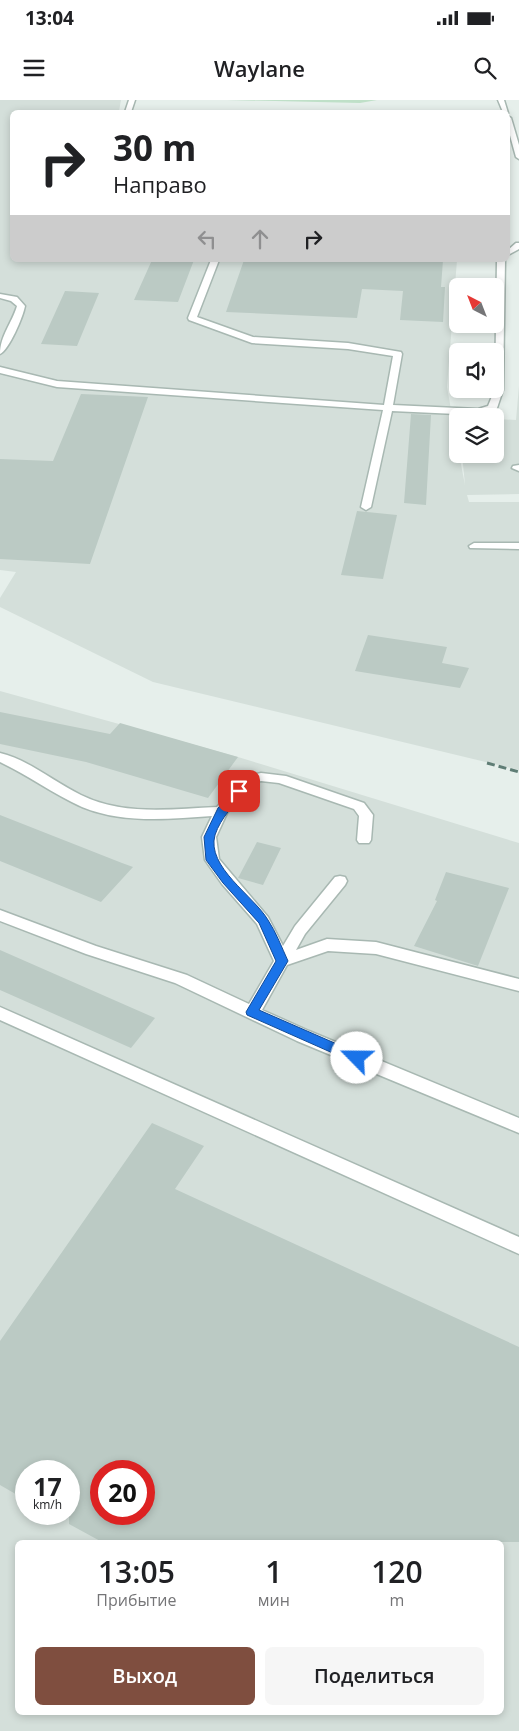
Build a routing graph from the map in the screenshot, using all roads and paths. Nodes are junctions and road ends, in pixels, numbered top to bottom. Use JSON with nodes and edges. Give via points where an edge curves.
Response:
{"nodes":[{"id":1,"x":510,"y":126,"type":"edge"},
{"id":2,"x":510,"y":148,"type":"edge"},
{"id":3,"x":517,"y":149,"type":"junction"},
{"id":4,"x":519,"y":157,"type":"edge"},
{"id":5,"x":214,"y":262,"type":"edge"},
{"id":6,"x":501,"y":262,"type":"edge"},
{"id":7,"x":0,"y":296,"type":"edge"},
{"id":8,"x":0,"y":351,"type":"edge"},
{"id":9,"x":0,"y":370,"type":"edge"},
{"id":10,"x":388,"y":408,"type":"junction"},
{"id":11,"x":366,"y":507,"type":"dead end"},
{"id":12,"x":474,"y":546,"type":"dead end"},
{"id":13,"x":519,"y":546,"type":"edge"},
{"id":14,"x":0,"y":757,"type":"edge"},
{"id":15,"x":221,"y":811,"type":"junction"},
{"id":16,"x":364,"y":840,"type":"dead end"},
{"id":17,"x":340,"y":880,"type":"dead end"},
{"id":18,"x":0,"y":915,"type":"edge"},
{"id":19,"x":282,"y":961,"type":"junction"},
{"id":20,"x":519,"y":986,"type":"edge"},
{"id":21,"x":252,"y":1012,"type":"junction"},
{"id":22,"x":0,"y":1013,"type":"edge"},
{"id":23,"x":519,"y":1126,"type":"edge"},
{"id":24,"x":519,"y":1246,"type":"edge"}],
"edges":[{"from":1,"to":3,"type":"street"},
{"from":2,"to":3,"type":"street"},
{"from":3,"to":4,"type":"street"},
{"from":5,"to":10,"type":"street","via":[[192,318],[252,340],[348,346],[398,354]]},
{"from":6,"to":10,"type":"street","via":[[498,390],[492,408],[478,412]]},
{"from":7,"to":8,"type":"street","via":[[14,299],[21,306]]},
{"from":9,"to":10,"type":"street","via":[[57,384]]},
{"from":10,"to":11,"type":"street"},
{"from":12,"to":13,"type":"street"},
{"from":14,"to":15,"type":"street","via":[[90,805],[158,815]]},
{"from":15,"to":16,"type":"street","via":[[248,780],[261,777],[280,779],[359,806],[366,815]]},
{"from":15,"to":19,"type":"street","via":[[209,837],[212,860],[263,921]]},
{"from":17,"to":19,"type":"street","via":[[300,930]]},
{"from":18,"to":21,"type":"street","via":[[91,950],[181,979]]},
{"from":19,"to":20,"type":"street","via":[[327,944],[376,948]]},
{"from":19,"to":21,"type":"street"},
{"from":21,"to":23,"type":"street"},
{"from":22,"to":24,"type":"street"}]}
